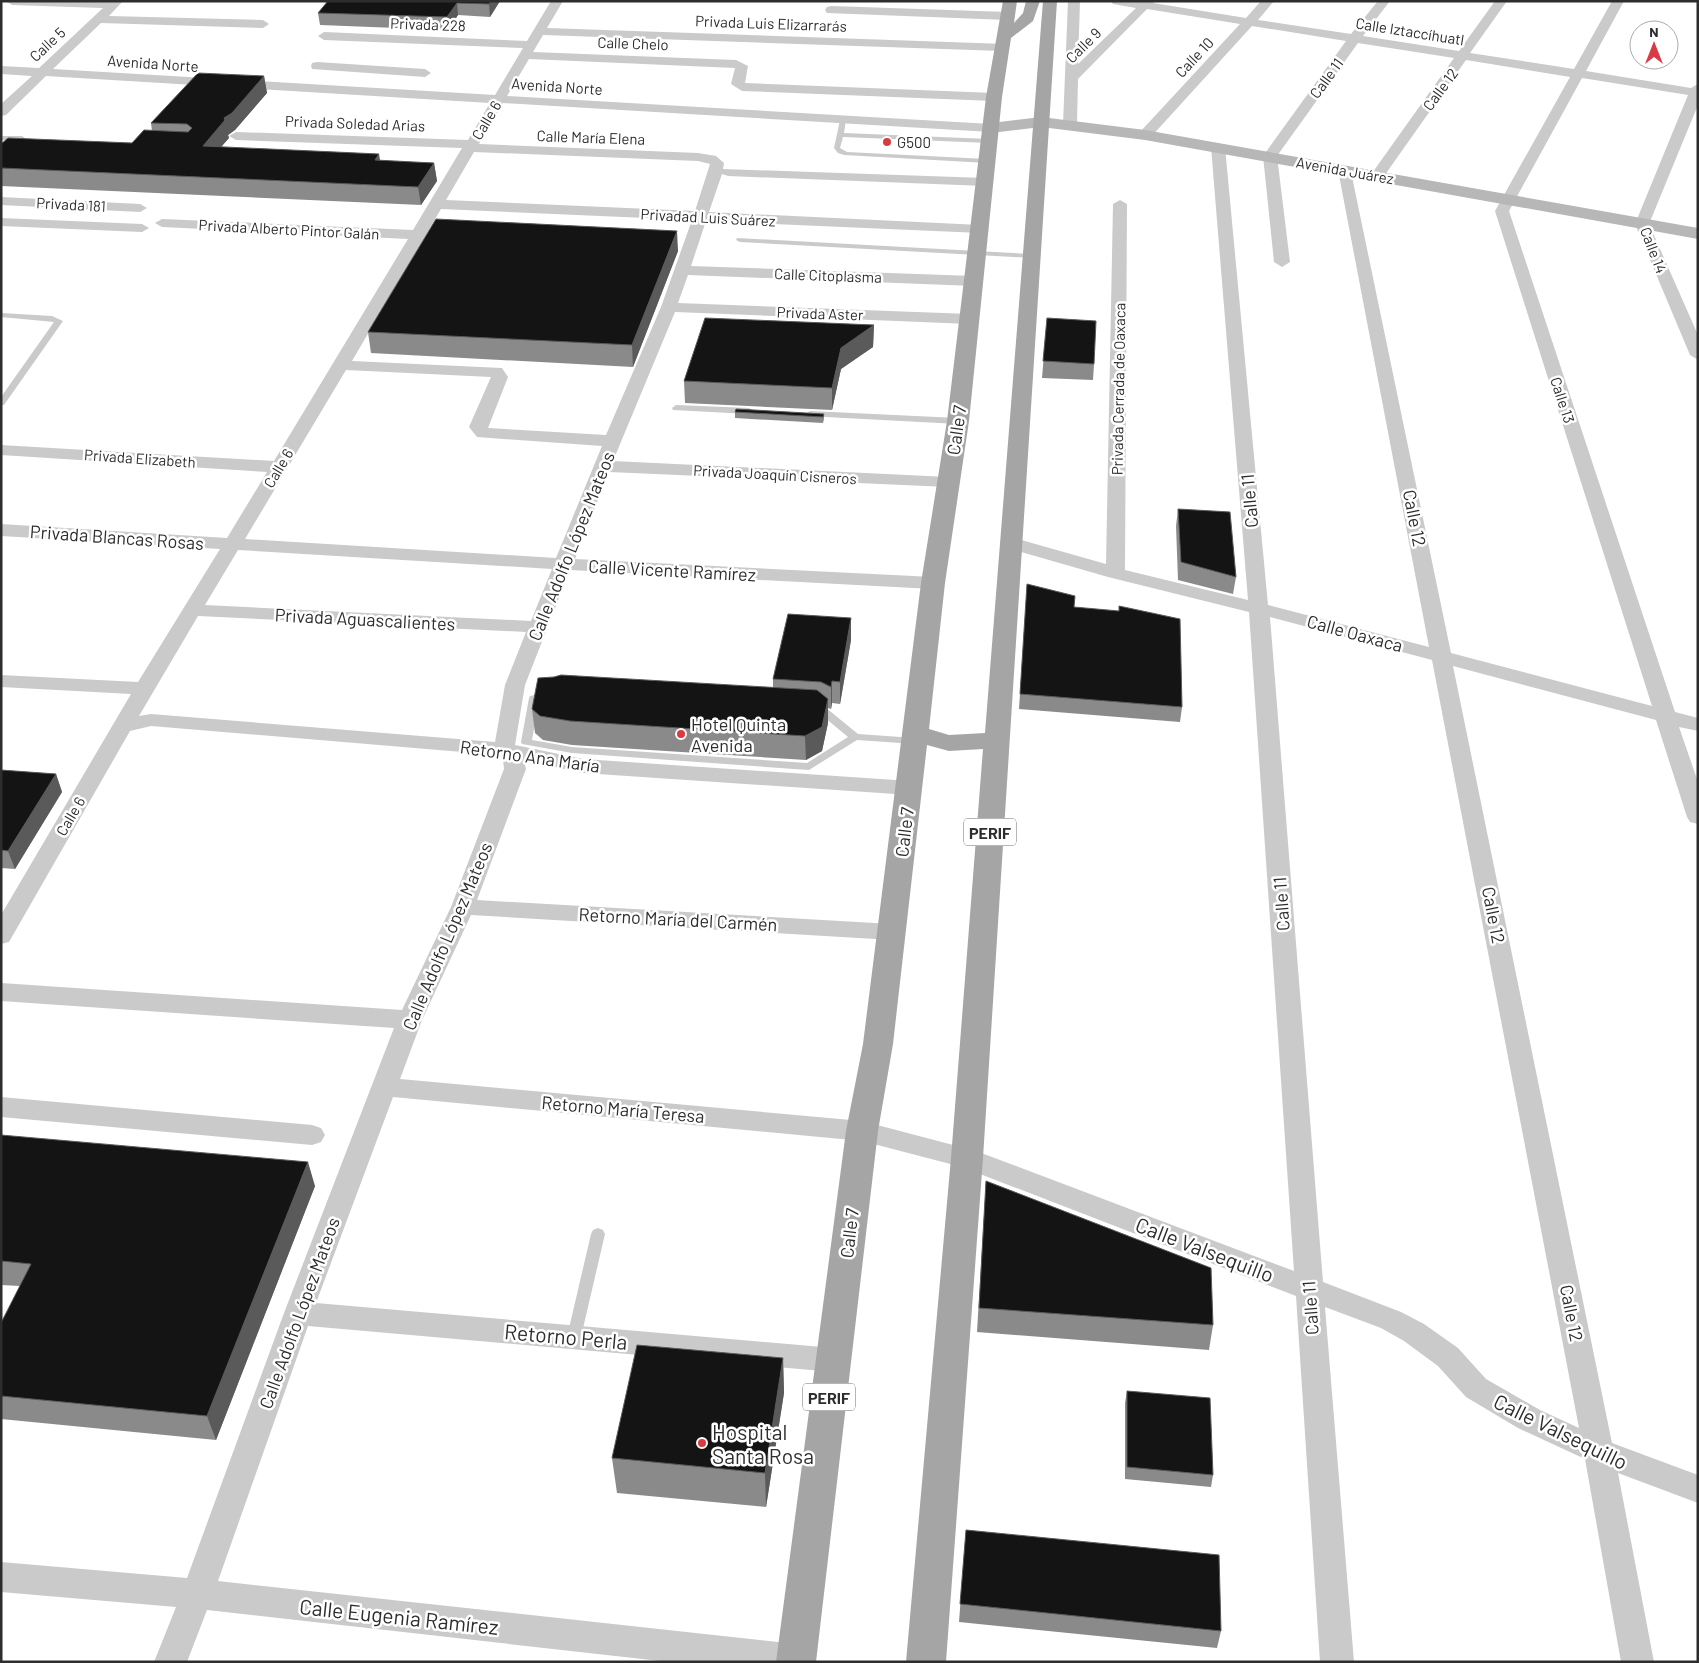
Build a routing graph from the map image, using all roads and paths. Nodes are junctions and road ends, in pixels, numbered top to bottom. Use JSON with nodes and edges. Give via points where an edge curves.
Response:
{"nodes":[{"id":1,"x":12,"y":1,"type":"edge"},
{"id":2,"x":557,"y":1,"type":"edge"},
{"id":3,"x":1074,"y":1,"type":"edge"},
{"id":4,"x":1117,"y":1,"type":"edge"},
{"id":5,"x":1268,"y":1,"type":"edge"},
{"id":6,"x":1384,"y":1,"type":"edge"},
{"id":7,"x":1501,"y":1,"type":"edge"},
{"id":8,"x":1618,"y":1,"type":"edge"},
{"id":9,"x":1147,"y":4,"type":"edge"},
{"id":10,"x":1038,"y":5,"type":"edge"},
{"id":11,"x":1009,"y":9,"type":"edge"},
{"id":12,"x":108,"y":10,"type":"edge"},
{"id":13,"x":831,"y":10,"type":"dead end"},
{"id":14,"x":263,"y":22,"type":"dead end"},
{"id":15,"x":1248,"y":22,"type":"junction"},
{"id":16,"x":324,"y":36,"type":"dead end"},
{"id":17,"x":1354,"y":39,"type":"junction"},
{"id":18,"x":1003,"y":41,"type":"junction"},
{"id":19,"x":531,"y":44,"type":"junction"},
{"id":20,"x":1464,"y":56,"type":"junction"},
{"id":21,"x":317,"y":66,"type":"dead end"},
{"id":22,"x":1,"y":70,"type":"edge"},
{"id":23,"x":371,"y":70,"type":"junction"},
{"id":24,"x":41,"y":72,"type":"junction"},
{"id":25,"x":425,"y":73,"type":"dead end"},
{"id":26,"x":1578,"y":74,"type":"junction"},
{"id":27,"x":1072,"y":78,"type":"junction"},
{"id":28,"x":1697,"y":91,"type":"edge"},
{"id":29,"x":357,"y":92,"type":"junction"},
{"id":30,"x":994,"y":97,"type":"junction"},
{"id":31,"x":498,"y":99,"type":"junction"},
{"id":32,"x":2,"y":111,"type":"edge"},
{"id":33,"x":843,"y":120,"type":"junction"},
{"id":34,"x":1041,"y":122,"type":"junction"},
{"id":35,"x":1070,"y":124,"type":"junction"},
{"id":36,"x":842,"y":135,"type":"junction"},
{"id":37,"x":1144,"y":135,"type":"junction"},
{"id":38,"x":236,"y":136,"type":"edge"},
{"id":39,"x":1,"y":138,"type":"edge"},
{"id":40,"x":32,"y":139,"type":"edge"},
{"id":41,"x":471,"y":146,"type":"junction"},
{"id":42,"x":1218,"y":147,"type":"junction"},
{"id":43,"x":988,"y":153,"type":"junction"},
{"id":44,"x":1270,"y":156,"type":"junction"},
{"id":45,"x":720,"y":165,"type":"junction"},
{"id":46,"x":1345,"y":170,"type":"junction"},
{"id":47,"x":1377,"y":176,"type":"junction"},
{"id":48,"x":1508,"y":199,"type":"junction"},
{"id":49,"x":1,"y":201,"type":"edge"},
{"id":50,"x":437,"y":204,"type":"junction"},
{"id":51,"x":1120,"y":204,"type":"dead end"},
{"id":52,"x":140,"y":208,"type":"dead end"},
{"id":53,"x":701,"y":217,"type":"junction"},
{"id":54,"x":1,"y":222,"type":"edge"},
{"id":55,"x":162,"y":223,"type":"dead end"},
{"id":56,"x":1642,"y":224,"type":"junction"},
{"id":57,"x":142,"y":228,"type":"dead end"},
{"id":58,"x":980,"y":229,"type":"junction"},
{"id":59,"x":1698,"y":234,"type":"edge"},
{"id":60,"x":416,"y":235,"type":"junction"},
{"id":61,"x":740,"y":240,"type":"dead end"},
{"id":62,"x":977,"y":252,"type":"junction"},
{"id":63,"x":1032,"y":256,"type":"junction"},
{"id":64,"x":1282,"y":262,"type":"dead end"},
{"id":65,"x":682,"y":270,"type":"junction"},
{"id":66,"x":974,"y":281,"type":"junction"},
{"id":67,"x":669,"y":307,"type":"junction"},
{"id":68,"x":1,"y":315,"type":"edge"},
{"id":69,"x":970,"y":319,"type":"junction"},
{"id":70,"x":1698,"y":355,"type":"edge"},
{"id":71,"x":341,"y":365,"type":"junction"},
{"id":72,"x":1,"y":386,"type":"edge"},
{"id":73,"x":13,"y":386,"type":"junction"},
{"id":74,"x":1,"y":403,"type":"edge"},
{"id":75,"x":676,"y":408,"type":"dead end"},
{"id":76,"x":755,"y":412,"type":"edge"},
{"id":77,"x":804,"y":414,"type":"edge"},
{"id":78,"x":958,"y":421,"type":"junction"},
{"id":79,"x":613,"y":441,"type":"junction"},
{"id":80,"x":1,"y":450,"type":"edge"},
{"id":81,"x":602,"y":466,"type":"junction"},
{"id":82,"x":279,"y":467,"type":"junction"},
{"id":83,"x":948,"y":482,"type":"junction"},
{"id":84,"x":1,"y":530,"type":"edge"},
{"id":85,"x":1011,"y":543,"type":"junction"},
{"id":86,"x":232,"y":544,"type":"junction"},
{"id":87,"x":564,"y":564,"type":"junction"},
{"id":88,"x":1115,"y":573,"type":"junction"},
{"id":89,"x":933,"y":583,"type":"junction"},
{"id":90,"x":1259,"y":608,"type":"junction"},
{"id":91,"x":192,"y":610,"type":"junction"},
{"id":92,"x":538,"y":627,"type":"junction"},
{"id":93,"x":1443,"y":656,"type":"junction"},
{"id":94,"x":1,"y":681,"type":"edge"},
{"id":95,"x":145,"y":689,"type":"junction"},
{"id":96,"x":559,"y":693,"type":"edge"},
{"id":97,"x":802,"y":707,"type":"edge"},
{"id":98,"x":1666,"y":716,"type":"junction"},
{"id":99,"x":1698,"y":724,"type":"edge"},
{"id":100,"x":122,"y":726,"type":"junction"},
{"id":101,"x":855,"y":737,"type":"junction"},
{"id":102,"x":916,"y":738,"type":"junction"},
{"id":103,"x":997,"y":740,"type":"junction"},
{"id":104,"x":504,"y":749,"type":"junction"},
{"id":105,"x":910,"y":788,"type":"junction"},
{"id":106,"x":1698,"y":817,"type":"edge"},
{"id":107,"x":463,"y":906,"type":"junction"},
{"id":108,"x":8,"y":911,"type":"edge"},
{"id":109,"x":892,"y":932,"type":"junction"},
{"id":110,"x":1,"y":936,"type":"edge"},
{"id":111,"x":1,"y":992,"type":"edge"},
{"id":112,"x":410,"y":1020,"type":"junction"},
{"id":113,"x":384,"y":1087,"type":"junction"},
{"id":114,"x":1,"y":1107,"type":"edge"},
{"id":115,"x":862,"y":1131,"type":"junction"},
{"id":116,"x":312,"y":1135,"type":"dead end"},
{"id":117,"x":967,"y":1158,"type":"junction"},
{"id":118,"x":598,"y":1234,"type":"dead end"},
{"id":119,"x":1309,"y":1289,"type":"junction"},
{"id":120,"x":298,"y":1313,"type":"junction"},
{"id":121,"x":574,"y":1337,"type":"junction"},
{"id":122,"x":834,"y":1360,"type":"junction"},
{"id":123,"x":1599,"y":1453,"type":"junction"},
{"id":124,"x":1698,"y":1489,"type":"edge"},
{"id":125,"x":1,"y":1577,"type":"edge"},
{"id":126,"x":197,"y":1594,"type":"junction"},
{"id":127,"x":796,"y":1661,"type":"edge"},
{"id":128,"x":170,"y":1662,"type":"edge"},
{"id":129,"x":926,"y":1662,"type":"edge"},
{"id":130,"x":1337,"y":1662,"type":"edge"},
{"id":131,"x":1638,"y":1662,"type":"edge"}],
"edges":[{"from":1,"to":12,"type":"street"},
{"from":2,"to":19,"type":"street","name":"Calle 6"},
{"from":3,"to":27,"type":"street"},
{"from":4,"to":9,"type":"street","name":"Calle Iztaccíhuatl"},
{"from":5,"to":15,"type":"street","name":"Calle 10"},
{"from":6,"to":17,"type":"street","name":"Calle 11"},
{"from":7,"to":20,"type":"street","name":"Calle 12"},
{"from":8,"to":26,"type":"street","name":"Calle 13"},
{"from":9,"to":15,"type":"street","name":"Calle Iztaccíhuatl"},
{"from":9,"to":27,"type":"street","name":"Calle 9"},
{"from":10,"to":18,"type":"main road","via":[[1025,24]]},
{"from":10,"to":34,"type":"main road","number":"PERIF"},
{"from":11,"to":13,"type":"street"},
{"from":11,"to":18,"type":"main road","name":"Calle 7","number":"PERIF"},
{"from":12,"to":14,"type":"street"},
{"from":12,"to":24,"type":"street","name":"Calle 5"},
{"from":15,"to":17,"type":"street","name":"Calle Iztaccíhuatl"},
{"from":15,"to":37,"type":"street","name":"Calle 10"},
{"from":16,"to":19,"type":"street","name":"Privada 228"},
{"from":17,"to":20,"type":"street","name":"Calle Iztaccíhuatl"},
{"from":17,"to":44,"type":"street","name":"Calle 11"},
{"from":18,"to":19,"type":"street","name":"Privada Luis Elizarrarás"},
{"from":18,"to":30,"type":"main road","name":"Calle 7","number":"PERIF"},
{"from":19,"to":30,"type":"street","name":"Calle Chelo","via":[[740,65],[738,86]]},
{"from":19,"to":31,"type":"street","name":"Calle 6"},
{"from":20,"to":26,"type":"street","name":"Calle Iztaccíhuatl"},
{"from":20,"to":47,"type":"street","name":"Calle 12"},
{"from":21,"to":23,"type":"street"},
{"from":22,"to":24,"type":"street","name":"Avenida Norte"},
{"from":23,"to":25,"type":"street"},
{"from":23,"to":29,"type":"street"},
{"from":24,"to":29,"type":"street","name":"Avenida Norte"},
{"from":24,"to":32,"type":"street","name":"Calle 5"},
{"from":26,"to":28,"type":"street","name":"Calle Iztaccíhuatl"},
{"from":26,"to":48,"type":"street","name":"Calle 13"},
{"from":27,"to":35,"type":"street","name":"Calle 9"},
{"from":28,"to":56,"type":"street","name":"Calle 14"},
{"from":29,"to":31,"type":"street","name":"Avenida Norte"},
{"from":30,"to":43,"type":"main road","name":"Calle 7","number":"PERIF"},
{"from":31,"to":33,"type":"street","name":"Avenida Norte"},
{"from":31,"to":41,"type":"street","name":"Calle 6"},
{"from":33,"to":36,"type":"lane"},
{"from":33,"to":43,"type":"street","name":"Avenida Norte"},
{"from":34,"to":35,"type":"street","name":"Avenida Juárez"},
{"from":34,"to":43,"type":"street","name":"Avenida Juárez"},
{"from":34,"to":63,"type":"main road","number":"PERIF"},
{"from":35,"to":37,"type":"street","name":"Avenida Juárez"},
{"from":36,"to":43,"type":"lane"},
{"from":36,"to":43,"type":"lane","via":[[837,148],[846,154]]},
{"from":37,"to":42,"type":"street","name":"Avenida Juárez"},
{"from":38,"to":41,"type":"street","name":"Privada Soledad Arias"},
{"from":39,"to":40,"type":"lane"},
{"from":41,"to":45,"type":"street","name":"Calle María Elena"},
{"from":41,"to":50,"type":"street","name":"Calle 6"},
{"from":42,"to":44,"type":"street","name":"Avenida Juárez"},
{"from":42,"to":90,"type":"street","name":"Calle 11"},
{"from":43,"to":45,"type":"street","name":"Calle María Elena"},
{"from":43,"to":58,"type":"main road","name":"Calle 7","number":"PERIF"},
{"from":44,"to":46,"type":"street","name":"Avenida Juárez"},
{"from":44,"to":64,"type":"street"},
{"from":45,"to":53,"type":"street","name":"Calle Adolfo López Mateos","via":[[716,163]]},
{"from":46,"to":47,"type":"street","name":"Avenida Juárez"},
{"from":46,"to":93,"type":"street","name":"Calle 12"},
{"from":47,"to":48,"type":"street","name":"Avenida Juárez"},
{"from":48,"to":56,"type":"street","name":"Avenida Juárez"},
{"from":48,"to":98,"type":"street","name":"Calle 13","via":[[1502,211]]},
{"from":49,"to":52,"type":"street","name":"Privada 181"},
{"from":50,"to":53,"type":"street","name":"Privadad Luis Suárez"},
{"from":50,"to":60,"type":"street","name":"Calle 6"},
{"from":51,"to":88,"type":"street","name":"Privada Cerrada de Oaxaca"},
{"from":53,"to":58,"type":"street","name":"Privadad Luis Suárez"},
{"from":53,"to":65,"type":"street","name":"Calle Adolfo López Mateos"},
{"from":54,"to":57,"type":"street"},
{"from":55,"to":60,"type":"street","name":"Privada Alberto Pintor Galán"},
{"from":56,"to":59,"type":"street","name":"Avenida Juárez"},
{"from":56,"to":70,"type":"street","name":"Calle 14"},
{"from":58,"to":62,"type":"main road","name":"Calle 7","number":"PERIF"},
{"from":60,"to":71,"type":"street","name":"Calle 6"},
{"from":61,"to":62,"type":"lane"},
{"from":62,"to":63,"type":"lane"},
{"from":62,"to":66,"type":"main road","name":"Calle 7","number":"PERIF"},
{"from":63,"to":85,"type":"main road","number":"PERIF"},
{"from":65,"to":66,"type":"street","name":"Calle Citoplasma"},
{"from":65,"to":67,"type":"street","name":"Calle Adolfo López Mateos"},
{"from":66,"to":69,"type":"main road","name":"Calle 7","number":"PERIF"},
{"from":67,"to":69,"type":"street","name":"Privada Aster"},
{"from":67,"to":79,"type":"street","name":"Calle Adolfo López Mateos"},
{"from":68,"to":73,"type":"lane","via":[[60,321]]},
{"from":69,"to":78,"type":"main road","name":"Calle 7","number":"PERIF"},
{"from":71,"to":79,"type":"street","via":[[496,372],[500,377],[478,427],[483,433]]},
{"from":71,"to":82,"type":"street","name":"Calle 6"},
{"from":72,"to":73,"type":"lane"},
{"from":73,"to":74,"type":"lane"},
{"from":75,"to":76,"type":"lane"},
{"from":77,"to":78,"type":"lane"},
{"from":78,"to":83,"type":"main road","name":"Calle 7","number":"PERIF"},
{"from":79,"to":81,"type":"street","name":"Calle Adolfo López Mateos"},
{"from":80,"to":82,"type":"street","name":"Privada Elizabeth"},
{"from":81,"to":83,"type":"street","name":"Privada Joaquín Cisneros"},
{"from":81,"to":87,"type":"street","name":"Calle Adolfo López Mateos"},
{"from":82,"to":86,"type":"street","name":"Calle 6"},
{"from":83,"to":89,"type":"main road","name":"Calle 7","number":"PERIF"},
{"from":84,"to":86,"type":"street","name":"Privada Blancas Rosas"},
{"from":85,"to":88,"type":"street","name":"Calle Oaxaca"},
{"from":85,"to":103,"type":"main road","number":"PERIF"},
{"from":86,"to":87,"type":"street","name":"Calle Vicente Ramírez"},
{"from":86,"to":91,"type":"street","name":"Calle 6"},
{"from":87,"to":89,"type":"street","name":"Calle Vicente Ramírez"},
{"from":87,"to":92,"type":"street","name":"Calle Adolfo López Mateos"},
{"from":88,"to":90,"type":"street","name":"Calle Oaxaca"},
{"from":89,"to":102,"type":"main road","name":"Calle 7","number":"PERIF"},
{"from":90,"to":93,"type":"street","name":"Calle Oaxaca"},
{"from":90,"to":119,"type":"street","name":"Calle 11"},
{"from":91,"to":92,"type":"street","name":"Privada Aguascalientes"},
{"from":91,"to":95,"type":"street","name":"Calle 6"},
{"from":92,"to":104,"type":"street","name":"Calle Adolfo López Mateos","via":[[515,685]]},
{"from":93,"to":98,"type":"street","name":"Calle Oaxaca"},
{"from":93,"to":123,"type":"street","name":"Calle 12"},
{"from":94,"to":95,"type":"street"},
{"from":95,"to":100,"type":"street","name":"Calle 6"},
{"from":96,"to":101,"type":"lane","via":[[534,698],[526,742],[572,750],[809,767]]},
{"from":97,"to":101,"type":"lane","via":[[821,708]]},
{"from":98,"to":99,"type":"street","name":"Calle Oaxaca"},
{"from":98,"to":106,"type":"street","name":"Calle 13"},
{"from":100,"to":104,"type":"street","name":"Retorno Ana María","via":[[151,720]]},
{"from":100,"to":108,"type":"street","name":"Calle 6"},
{"from":101,"to":102,"type":"lane"},
{"from":102,"to":103,"type":"main road","via":[[949,743]]},
{"from":102,"to":105,"type":"main road","name":"Calle 7","number":"PERIF"},
{"from":103,"to":117,"type":"main road","number":"PERIF"},
{"from":104,"to":105,"type":"street","name":"Retorno Ana María","via":[[583,766]]},
{"from":104,"to":107,"type":"street","name":"Calle Adolfo López Mateos","via":[[513,756],[515,770]]},
{"from":105,"to":109,"type":"main road","name":"Calle 7","number":"PERIF"},
{"from":107,"to":109,"type":"street","name":"Retorno María del Carmén"},
{"from":107,"to":112,"type":"street","name":"Calle Adolfo López Mateos"},
{"from":108,"to":110,"type":"street","name":"Calle 6"},
{"from":109,"to":115,"type":"main road","name":"Calle 7","number":"PERIF","via":[[878,1044]]},
{"from":111,"to":112,"type":"street"},
{"from":112,"to":113,"type":"street","name":"Calle Adolfo López Mateos"},
{"from":113,"to":115,"type":"street","name":"Retorno María Teresa"},
{"from":113,"to":120,"type":"street","name":"Calle Adolfo López Mateos"},
{"from":114,"to":116,"type":"street"},
{"from":115,"to":117,"type":"street","name":"Retorno María Teresa"},
{"from":115,"to":122,"type":"main road","name":"Calle 7","number":"PERIF"},
{"from":117,"to":119,"type":"street","name":"Calle Valsequillo"},
{"from":117,"to":129,"type":"main road","number":"PERIF"},
{"from":118,"to":121,"type":"lane"},
{"from":119,"to":123,"type":"street","name":"Calle Valsequillo","via":[[1391,1320],[1423,1337],[1450,1359],[1473,1386],[1505,1407]]},
{"from":119,"to":130,"type":"street","name":"Calle 11"},
{"from":120,"to":121,"type":"street","name":"Retorno Perla"},
{"from":120,"to":126,"type":"street","name":"Calle Adolfo López Mateos"},
{"from":121,"to":122,"type":"street","name":"Retorno Perla"},
{"from":122,"to":127,"type":"main road","name":"Calle 7","number":"PERIF"},
{"from":123,"to":124,"type":"street","name":"Calle Valsequillo"},
{"from":123,"to":131,"type":"street","name":"Calle 12"},
{"from":125,"to":126,"type":"street","name":"Calle Eugenia Ramírez"},
{"from":126,"to":127,"type":"street","name":"Calle Eugenia Ramírez"},
{"from":126,"to":128,"type":"street","name":"Calle Adolfo López Mateos"}]}
